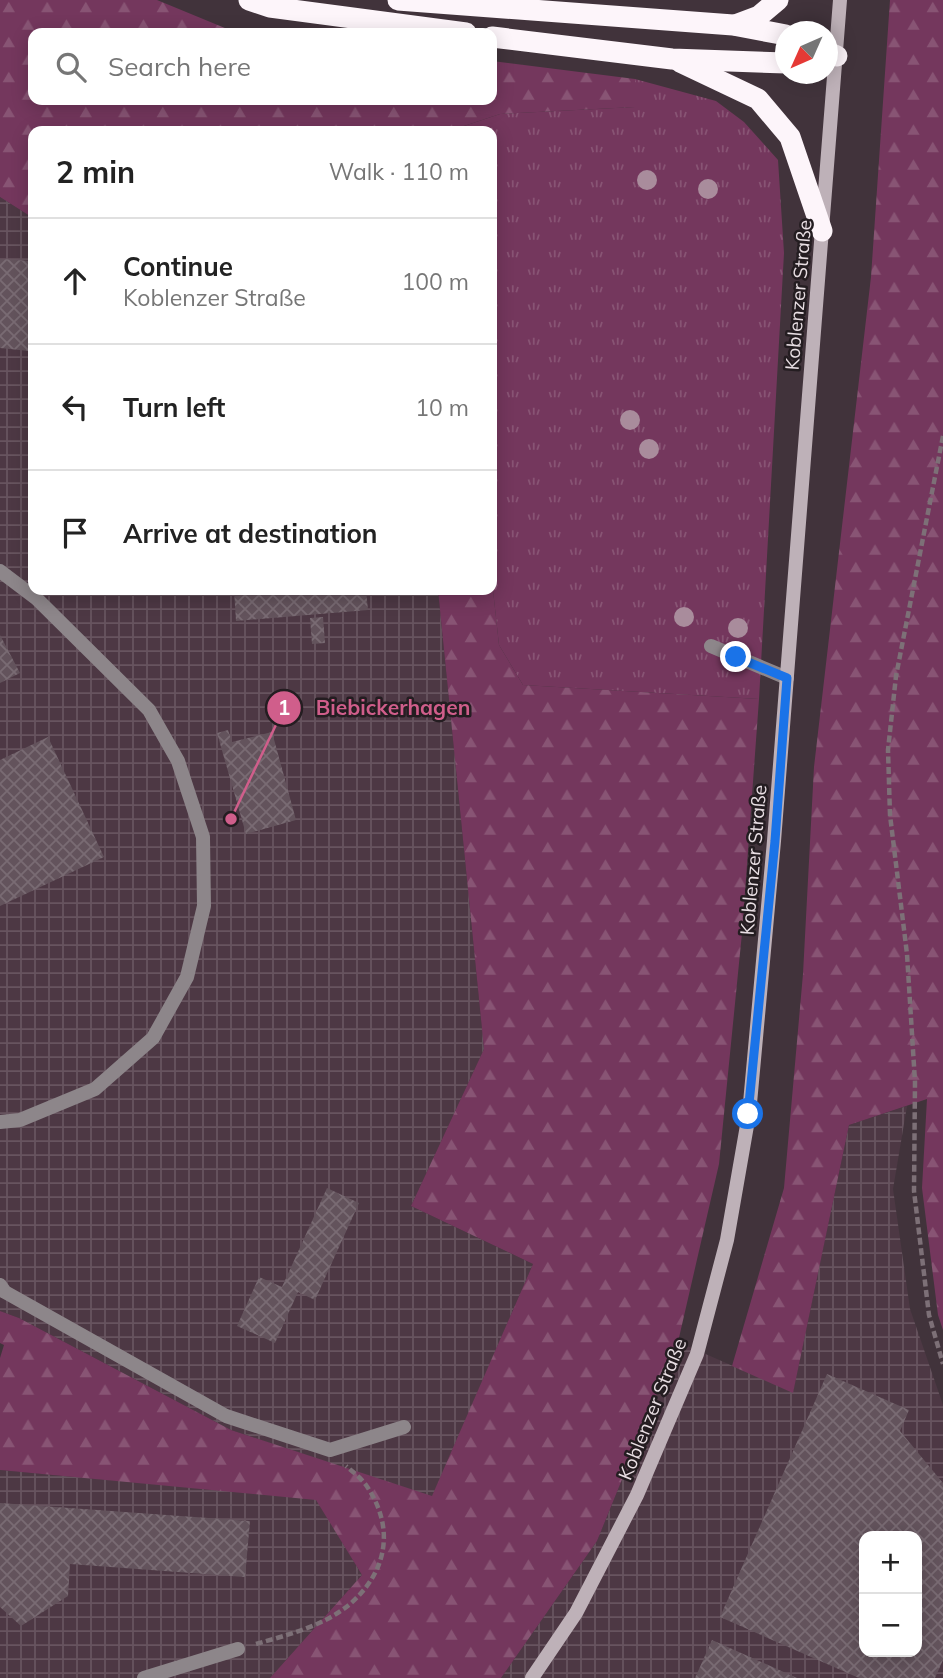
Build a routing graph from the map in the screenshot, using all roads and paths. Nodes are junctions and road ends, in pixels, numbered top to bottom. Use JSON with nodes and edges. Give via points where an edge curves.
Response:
{"nodes":[{"id":1,"x":249,"y":0,"type":"edge"},
{"id":2,"x":398,"y":0,"type":"edge"},
{"id":3,"x":778,"y":0,"type":"edge"},
{"id":4,"x":840,"y":0,"type":"edge"},
{"id":5,"x":837,"y":21,"type":"edge"},
{"id":6,"x":733,"y":26,"type":"junction"},
{"id":7,"x":428,"y":28,"type":"edge"},
{"id":8,"x":775,"y":33,"type":"edge"},
{"id":9,"x":497,"y":38,"type":"edge"},
{"id":10,"x":672,"y":58,"type":"junction"},
{"id":11,"x":775,"y":63,"type":"edge"},
{"id":12,"x":830,"y":84,"type":"edge"},
{"id":13,"x":822,"y":232,"type":"junction"},
{"id":14,"x":943,"y":436,"type":"edge"},
{"id":15,"x":0,"y":571,"type":"edge"},
{"id":16,"x":28,"y":592,"type":"edge"},
{"id":17,"x":32,"y":595,"type":"edge"},
{"id":18,"x":711,"y":646,"type":"dead end"},
{"id":19,"x":787,"y":678,"type":"junction"},
{"id":20,"x":0,"y":1122,"type":"edge"},
{"id":21,"x":0,"y":1285,"type":"edge"},
{"id":22,"x":943,"y":1364,"type":"edge"},
{"id":23,"x":404,"y":1427,"type":"dead end"},
{"id":24,"x":330,"y":1450,"type":"junction"},
{"id":25,"x":238,"y":1649,"type":"joint"},
{"id":26,"x":144,"y":1678,"type":"edge"},
{"id":27,"x":532,"y":1678,"type":"edge"}],
"edges":[{"from":1,"to":7,"type":"highway","via":[[270,7]]},
{"from":2,"to":6,"type":"highway"},
{"from":3,"to":6,"type":"highway","via":[[759,16]]},
{"from":4,"to":5,"type":"main road","name":"Koblenzer Straße"},
{"from":6,"to":8,"type":"highway"},
{"from":9,"to":10,"type":"highway"},
{"from":10,"to":11,"type":"highway"},
{"from":10,"to":13,"type":"highway","via":[[758,99],[790,137]]},
{"from":12,"to":13,"type":"main road","name":"Koblenzer Straße"},
{"from":13,"to":19,"type":"main road","name":"Koblenzer Straße"},
{"from":14,"to":22,"type":"path","via":[[896,676],[888,750],[915,1082],[914,1191],[929,1315]]},
{"from":15,"to":16,"type":"street"},
{"from":17,"to":20,"type":"street","via":[[149,710],[178,761],[202,837],[204,906],[187,976],[153,1038],[95,1089],[20,1120]]},
{"from":18,"to":19,"type":"street"},
{"from":19,"to":27,"type":"main road","name":"Koblenzer Straße","via":[[748,1114],[727,1240],[697,1354],[638,1495],[576,1612]]},
{"from":21,"to":24,"type":"street","via":[[5,1292],[226,1416]]},
{"from":23,"to":24,"type":"street"},
{"from":24,"to":25,"type":"path","via":[[366,1485],[385,1527],[379,1570],[349,1604],[305,1630]]},
{"from":25,"to":26,"type":"street"}]}
